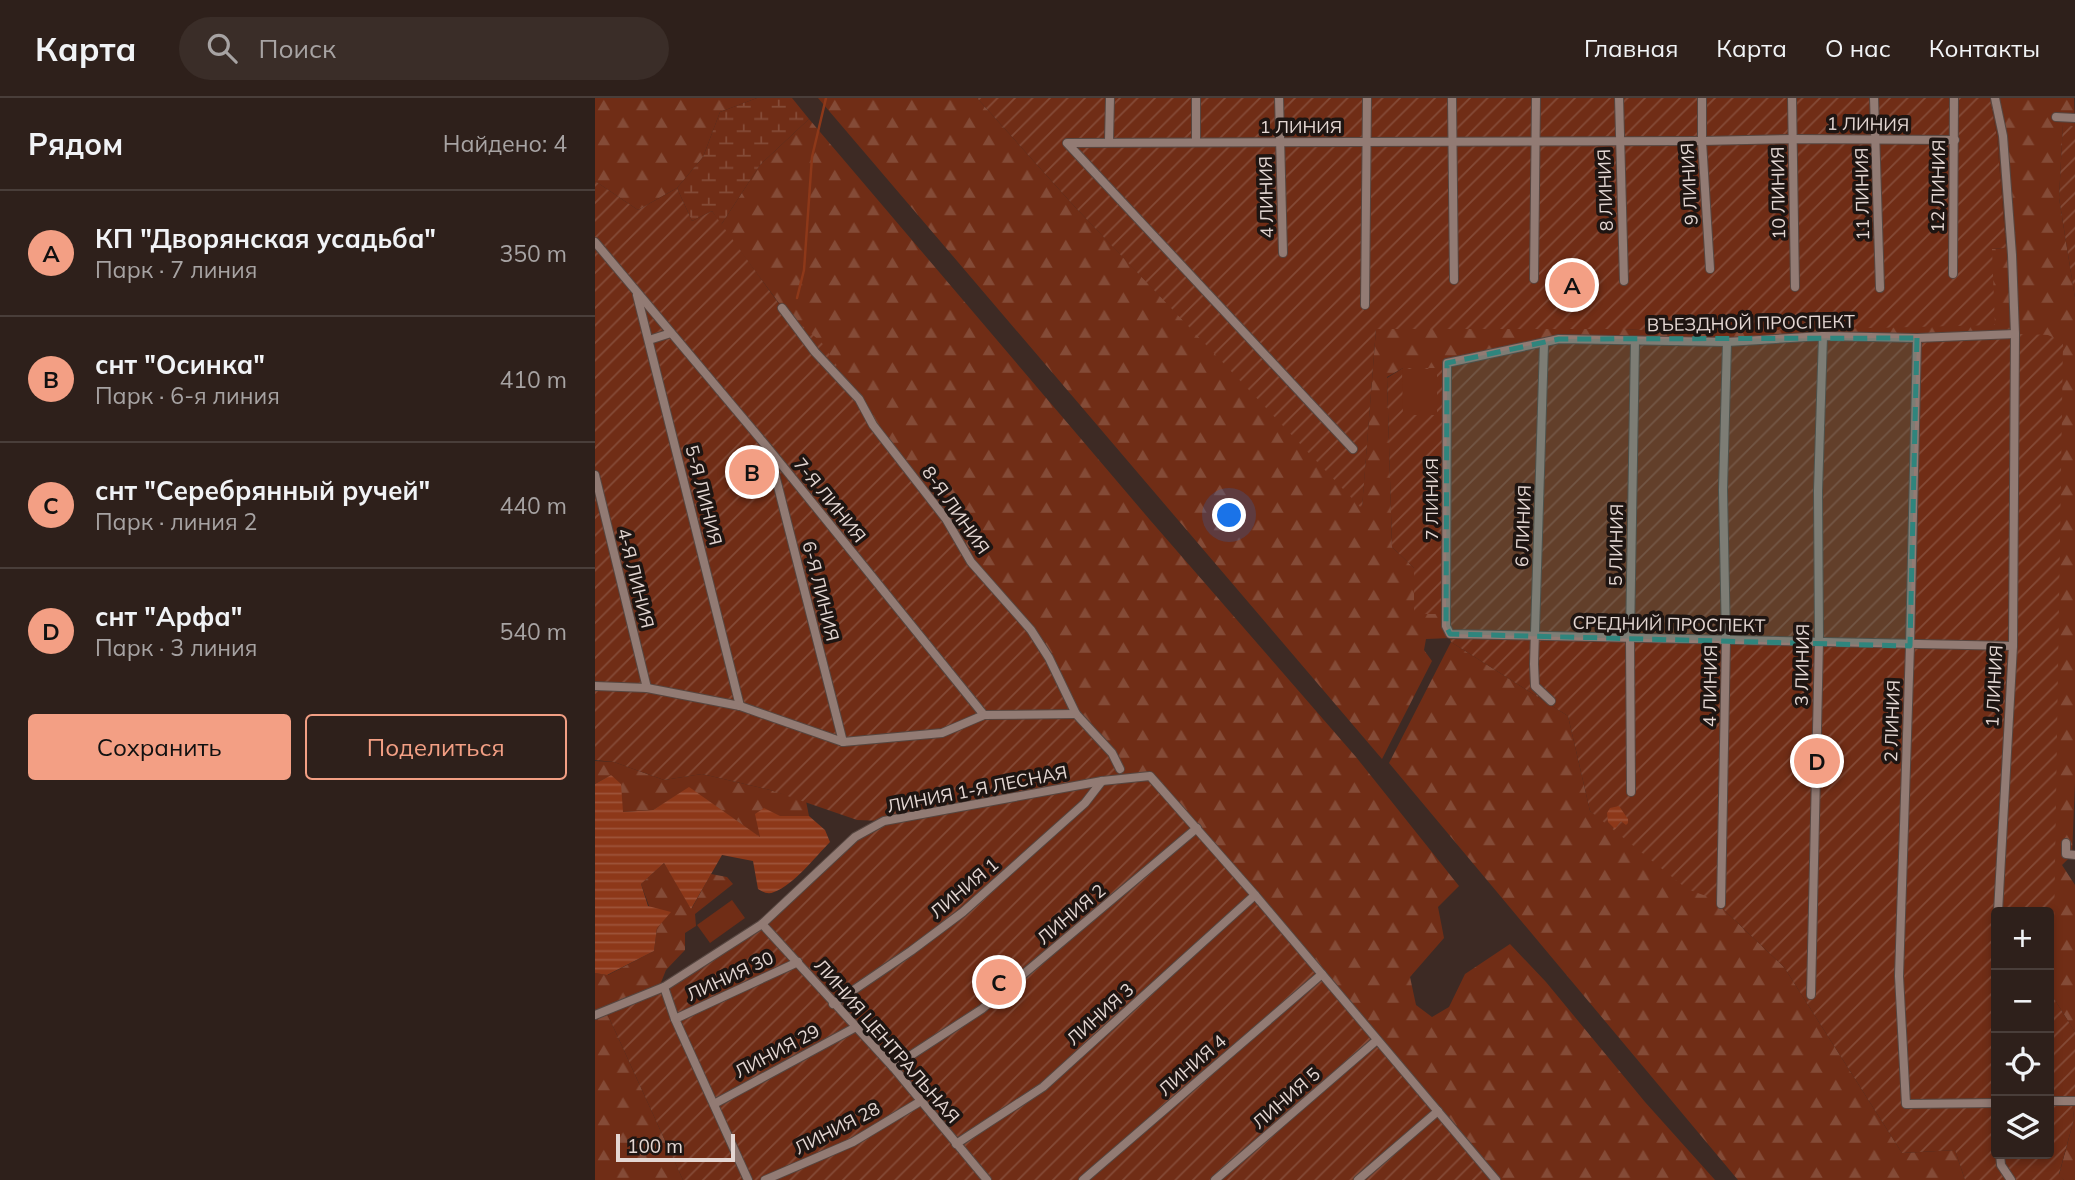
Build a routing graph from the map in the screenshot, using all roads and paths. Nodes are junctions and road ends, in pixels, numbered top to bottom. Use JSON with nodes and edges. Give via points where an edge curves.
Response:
{"nodes":[{"id":1,"x":1110,"y":98,"type":"edge"},
{"id":2,"x":1196,"y":98,"type":"edge"},
{"id":3,"x":1279,"y":98,"type":"edge"},
{"id":4,"x":1367,"y":98,"type":"edge"},
{"id":5,"x":1452,"y":98,"type":"edge"},
{"id":6,"x":1537,"y":98,"type":"edge"},
{"id":7,"x":1619,"y":98,"type":"edge"},
{"id":8,"x":1702,"y":98,"type":"edge"},
{"id":9,"x":1792,"y":98,"type":"edge"},
{"id":10,"x":1874,"y":98,"type":"edge"},
{"id":11,"x":1954,"y":98,"type":"edge"},
{"id":12,"x":1995,"y":98,"type":"edge"},
{"id":13,"x":2056,"y":117,"type":"dead end"},
{"id":14,"x":2075,"y":118,"type":"edge"},
{"id":15,"x":1793,"y":139,"type":"junction"},
{"id":16,"x":1109,"y":141,"type":"junction"},
{"id":17,"x":1618,"y":141,"type":"junction"},
{"id":18,"x":1702,"y":141,"type":"junction"},
{"id":19,"x":1877,"y":141,"type":"junction"},
{"id":20,"x":1955,"y":141,"type":"junction"},
{"id":21,"x":1196,"y":142,"type":"junction"},
{"id":22,"x":1281,"y":142,"type":"junction"},
{"id":23,"x":1367,"y":142,"type":"junction"},
{"id":24,"x":1452,"y":142,"type":"junction"},
{"id":25,"x":1536,"y":142,"type":"junction"},
{"id":26,"x":595,"y":242,"type":"edge"},
{"id":27,"x":1283,"y":253,"type":"dead end"},
{"id":28,"x":1710,"y":269,"type":"dead end"},
{"id":29,"x":1953,"y":274,"type":"dead end"},
{"id":30,"x":1534,"y":279,"type":"dead end"},
{"id":31,"x":1454,"y":281,"type":"dead end"},
{"id":32,"x":1624,"y":281,"type":"dead end"},
{"id":33,"x":1795,"y":287,"type":"dead end"},
{"id":34,"x":1880,"y":288,"type":"dead end"},
{"id":35,"x":637,"y":293,"type":"junction"},
{"id":36,"x":1366,"y":305,"type":"dead end"},
{"id":37,"x":782,"y":308,"type":"dead end"},
{"id":38,"x":671,"y":332,"type":"junction"},
{"id":39,"x":2015,"y":334,"type":"junction"},
{"id":40,"x":1823,"y":336,"type":"junction"},
{"id":41,"x":1917,"y":338,"type":"junction"},
{"id":42,"x":649,"y":340,"type":"junction"},
{"id":43,"x":1636,"y":341,"type":"junction"},
{"id":44,"x":1727,"y":342,"type":"junction"},
{"id":45,"x":1544,"y":344,"type":"junction"},
{"id":46,"x":1447,"y":363,"type":"joint"},
{"id":47,"x":768,"y":448,"type":"junction"},
{"id":48,"x":1353,"y":449,"type":"dead end"},
{"id":49,"x":595,"y":475,"type":"edge"},
{"id":50,"x":1450,"y":634,"type":"joint"},
{"id":51,"x":1535,"y":638,"type":"junction"},
{"id":52,"x":1630,"y":638,"type":"junction"},
{"id":53,"x":1726,"y":640,"type":"junction"},
{"id":54,"x":1819,"y":641,"type":"junction"},
{"id":55,"x":1910,"y":646,"type":"junction"},
{"id":56,"x":2013,"y":646,"type":"junction"},
{"id":57,"x":595,"y":686,"type":"edge"},
{"id":58,"x":647,"y":688,"type":"junction"},
{"id":59,"x":1551,"y":701,"type":"dead end"},
{"id":60,"x":740,"y":706,"type":"junction"},
{"id":61,"x":1076,"y":713,"type":"junction"},
{"id":62,"x":983,"y":715,"type":"junction"},
{"id":63,"x":843,"y":742,"type":"junction"},
{"id":64,"x":1120,"y":769,"type":"dead end"},
{"id":65,"x":1102,"y":781,"type":"junction"},
{"id":66,"x":1631,"y":792,"type":"dead end"},
{"id":67,"x":1197,"y":828,"type":"junction"},
{"id":68,"x":2066,"y":844,"type":"dead end"},
{"id":69,"x":2075,"y":855,"type":"edge"},
{"id":70,"x":1255,"y":895,"type":"junction"},
{"id":71,"x":1721,"y":904,"type":"dead end"},
{"id":72,"x":1998,"y":907,"type":"edge"},
{"id":73,"x":762,"y":924,"type":"junction"},
{"id":74,"x":798,"y":962,"type":"junction"},
{"id":75,"x":1322,"y":974,"type":"junction"},
{"id":76,"x":661,"y":989,"type":"junction"},
{"id":77,"x":1811,"y":995,"type":"dead end"},
{"id":78,"x":833,"y":1004,"type":"junction"},
{"id":79,"x":595,"y":1015,"type":"edge"},
{"id":80,"x":675,"y":1019,"type":"junction"},
{"id":81,"x":856,"y":1027,"type":"junction"},
{"id":82,"x":1377,"y":1040,"type":"junction"},
{"id":83,"x":893,"y":1067,"type":"junction"},
{"id":84,"x":921,"y":1101,"type":"junction"},
{"id":85,"x":2054,"y":1101,"type":"edge"},
{"id":86,"x":2075,"y":1101,"type":"edge"},
{"id":87,"x":1991,"y":1103,"type":"edge"},
{"id":88,"x":714,"y":1104,"type":"junction"},
{"id":89,"x":1438,"y":1111,"type":"junction"},
{"id":90,"x":957,"y":1144,"type":"junction"},
{"id":91,"x":2000,"y":1159,"type":"edge"},
{"id":92,"x":981,"y":1179,"type":"edge"},
{"id":93,"x":748,"y":1180,"type":"edge"},
{"id":94,"x":765,"y":1180,"type":"edge"},
{"id":95,"x":1083,"y":1180,"type":"edge"},
{"id":96,"x":1215,"y":1180,"type":"edge"},
{"id":97,"x":1359,"y":1180,"type":"edge"},
{"id":98,"x":1496,"y":1180,"type":"edge"},
{"id":99,"x":2011,"y":1180,"type":"edge"}],
"edges":[{"from":1,"to":16,"type":"street"},
{"from":2,"to":21,"type":"street"},
{"from":3,"to":22,"type":"street","name":"4 ЛИНИЯ"},
{"from":4,"to":23,"type":"street"},
{"from":5,"to":24,"type":"street"},
{"from":6,"to":25,"type":"street"},
{"from":7,"to":17,"type":"street","name":"8 ЛИНИЯ"},
{"from":8,"to":18,"type":"street","name":"9 ЛИНИЯ"},
{"from":9,"to":15,"type":"street","name":"10 ЛИНИЯ"},
{"from":10,"to":19,"type":"street","name":"11 ЛИНИЯ"},
{"from":11,"to":20,"type":"street","name":"12 ЛИНИЯ"},
{"from":12,"to":39,"type":"street","name":"1 ЛИНИЯ","via":[[2003,136]]},
{"from":13,"to":14,"type":"street"},
{"from":15,"to":18,"type":"street","name":"1 ЛИНИЯ"},
{"from":15,"to":19,"type":"street","name":"1 ЛИНИЯ"},
{"from":15,"to":33,"type":"street","name":"10 ЛИНИЯ"},
{"from":16,"to":21,"type":"street","name":"1 ЛИНИЯ"},
{"from":16,"to":48,"type":"street","name":"1 ЛИНИЯ","via":[[1067,143]]},
{"from":17,"to":18,"type":"street","name":"1 ЛИНИЯ"},
{"from":17,"to":25,"type":"street","name":"1 ЛИНИЯ"},
{"from":17,"to":32,"type":"street","name":"8 ЛИНИЯ"},
{"from":18,"to":28,"type":"street","name":"9 ЛИНИЯ"},
{"from":19,"to":20,"type":"street","name":"1 ЛИНИЯ"},
{"from":19,"to":34,"type":"street","name":"11 ЛИНИЯ"},
{"from":20,"to":29,"type":"street","name":"12 ЛИНИЯ"},
{"from":21,"to":22,"type":"street","name":"1 ЛИНИЯ"},
{"from":22,"to":23,"type":"street","name":"1 ЛИНИЯ"},
{"from":22,"to":27,"type":"street","name":"4 ЛИНИЯ"},
{"from":23,"to":24,"type":"street","name":"1 ЛИНИЯ"},
{"from":23,"to":36,"type":"street"},
{"from":24,"to":25,"type":"street","name":"1 ЛИНИЯ"},
{"from":24,"to":31,"type":"street"},
{"from":25,"to":30,"type":"street"},
{"from":26,"to":35,"type":"street","name":"7-Я ЛИНИЯ"},
{"from":35,"to":38,"type":"street","name":"7-Я ЛИНИЯ"},
{"from":35,"to":42,"type":"street","name":"5-Я ЛИНИЯ"},
{"from":37,"to":61,"type":"street","name":"8-Я ЛИНИЯ","via":[[859,399],[873,425],[946,519],[971,562],[1031,630]]},
{"from":38,"to":42,"type":"street"},
{"from":38,"to":47,"type":"street","name":"7-Я ЛИНИЯ"},
{"from":39,"to":41,"type":"street","name":"ВЪЕЗДНОЙ ПРОСПЕКТ"},
{"from":39,"to":56,"type":"street","name":"1 ЛИНИЯ"},
{"from":40,"to":41,"type":"street","name":"ВЪЕЗДНОЙ ПРОСПЕКТ"},
{"from":40,"to":44,"type":"street","name":"ВЪЕЗДНОЙ ПРОСПЕКТ"},
{"from":40,"to":54,"type":"street","name":"3 ЛИНИЯ"},
{"from":41,"to":55,"type":"street","name":"2 ЛИНИЯ"},
{"from":42,"to":60,"type":"street","name":"5-Я ЛИНИЯ"},
{"from":43,"to":44,"type":"street","name":"ВЪЕЗДНОЙ ПРОСПЕКТ"},
{"from":43,"to":45,"type":"street","name":"ВЪЕЗДНОЙ ПРОСПЕКТ","via":[[1559,339]]},
{"from":43,"to":52,"type":"street","name":"5 ЛИНИЯ"},
{"from":44,"to":53,"type":"street","name":"4 ЛИНИЯ","via":[[1723,490]]},
{"from":45,"to":46,"type":"street","name":"ВЪЕЗДНОЙ ПРОСПЕКТ"},
{"from":45,"to":51,"type":"street","name":"6 ЛИНИЯ"},
{"from":46,"to":50,"type":"street","name":"7 ЛИНИЯ","via":[[1445,626]]},
{"from":47,"to":62,"type":"street","name":"7-Я ЛИНИЯ"},
{"from":47,"to":63,"type":"street","name":"6-Я ЛИНИЯ"},
{"from":49,"to":58,"type":"street","name":"4-Я ЛИНИЯ"},
{"from":50,"to":51,"type":"street","name":"СРЕДНИЙ ПРОСПЕКТ"},
{"from":51,"to":52,"type":"street","name":"СРЕДНИЙ ПРОСПЕКТ"},
{"from":51,"to":59,"type":"street","name":"6 ЛИНИЯ","via":[[1535,686]]},
{"from":52,"to":53,"type":"street","name":"СРЕДНИЙ ПРОСПЕКТ"},
{"from":52,"to":66,"type":"street","name":"5 ЛИНИЯ"},
{"from":53,"to":54,"type":"street","name":"СРЕДНИЙ ПРОСПЕКТ"},
{"from":53,"to":71,"type":"street","name":"4 ЛИНИЯ"},
{"from":54,"to":55,"type":"street","name":"СРЕДНИЙ ПРОСПЕКТ"},
{"from":54,"to":77,"type":"street","name":"3 ЛИНИЯ"},
{"from":55,"to":56,"type":"street","name":"СРЕДНИЙ ПРОСПЕКТ"},
{"from":55,"to":87,"type":"street","name":"2 ЛИНИЯ","via":[[1899,976],[1906,1104]]},
{"from":56,"to":72,"type":"street","name":"1 ЛИНИЯ"},
{"from":57,"to":58,"type":"street"},
{"from":58,"to":60,"type":"street"},
{"from":60,"to":63,"type":"street"},
{"from":61,"to":62,"type":"street"},
{"from":61,"to":64,"type":"street","name":"8-Я ЛИНИЯ","via":[[1112,753]]},
{"from":62,"to":63,"type":"street","via":[[942,733]]},
{"from":65,"to":67,"type":"street","name":"ЛИНИЯ 1-Я ЛЕСНАЯ","via":[[1150,776]]},
{"from":65,"to":73,"type":"street","name":"ЛИНИЯ 1-Я ЛЕСНАЯ","via":[[884,821],[855,836]]},
{"from":65,"to":78,"type":"street","name":"ЛИНИЯ 1","via":[[1085,803],[963,912]]},
{"from":67,"to":70,"type":"street"},
{"from":67,"to":83,"type":"street","name":"ЛИНИЯ 2","via":[[982,1009]]},
{"from":68,"to":69,"type":"street","via":[[2066,854]]},
{"from":70,"to":75,"type":"street"},
{"from":70,"to":90,"type":"street","name":"ЛИНИЯ 3","via":[[1042,1087]]},
{"from":73,"to":74,"type":"street","name":"ЛИНИЯ ЦЕНТРАЛЬНАЯ"},
{"from":73,"to":76,"type":"street","name":"ЛИНИЯ 1-Я ЛЕСНАЯ"},
{"from":74,"to":78,"type":"street","name":"ЛИНИЯ ЦЕНТРАЛЬНАЯ"},
{"from":74,"to":80,"type":"street","name":"ЛИНИЯ 30"},
{"from":75,"to":82,"type":"street"},
{"from":75,"to":95,"type":"street","name":"ЛИНИЯ 4"},
{"from":76,"to":79,"type":"street"},
{"from":76,"to":80,"type":"street"},
{"from":78,"to":81,"type":"street","name":"ЛИНИЯ ЦЕНТРАЛЬНАЯ"},
{"from":80,"to":88,"type":"street"},
{"from":81,"to":83,"type":"street","name":"ЛИНИЯ ЦЕНТРАЛЬНАЯ"},
{"from":81,"to":88,"type":"street","name":"ЛИНИЯ 29"},
{"from":82,"to":89,"type":"street"},
{"from":82,"to":96,"type":"street","name":"ЛИНИЯ 5"},
{"from":83,"to":84,"type":"street","name":"ЛИНИЯ ЦЕНТРАЛЬНАЯ"},
{"from":84,"to":90,"type":"street","name":"ЛИНИЯ ЦЕНТРАЛЬНАЯ"},
{"from":84,"to":94,"type":"street","name":"ЛИНИЯ 28","via":[[853,1142]]},
{"from":85,"to":86,"type":"street"},
{"from":88,"to":93,"type":"street"},
{"from":89,"to":97,"type":"street"},
{"from":89,"to":98,"type":"street"},
{"from":90,"to":92,"type":"street","name":"ЛИНИЯ ЦЕНТРАЛЬНАЯ"},
{"from":91,"to":99,"type":"street"}]}
